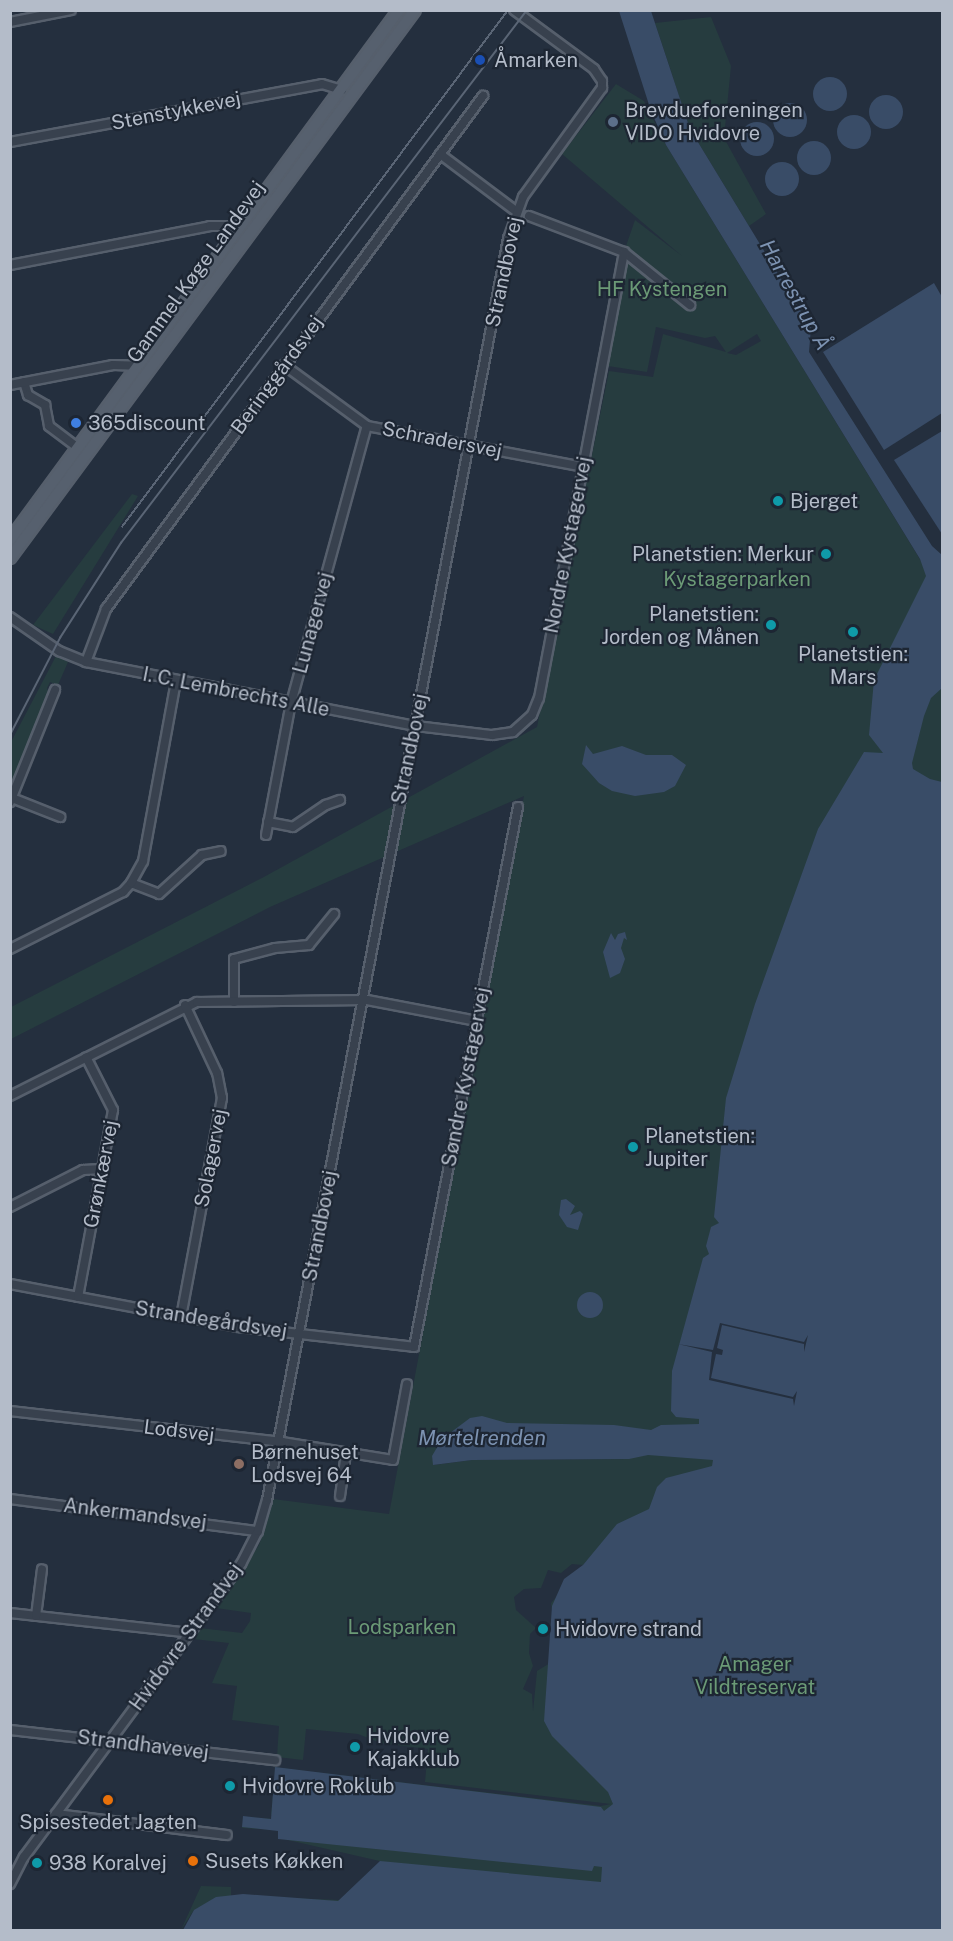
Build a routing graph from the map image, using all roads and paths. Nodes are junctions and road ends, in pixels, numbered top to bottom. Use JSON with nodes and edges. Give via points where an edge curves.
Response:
{"nodes":[{"id":1,"x":71,"y":10,"type":"edge"},
{"id":2,"x":399,"y":10,"type":"edge"},
{"id":3,"x":415,"y":10,"type":"edge"},
{"id":4,"x":514,"y":10,"type":"edge"},
{"id":5,"x":10,"y":22,"type":"edge"},
{"id":6,"x":342,"y":90,"type":"junction"},
{"id":7,"x":483,"y":96,"type":"dead end"},
{"id":8,"x":10,"y":142,"type":"edge"},
{"id":9,"x":440,"y":154,"type":"junction"},
{"id":10,"x":516,"y":211,"type":"junction"},
{"id":11,"x":529,"y":216,"type":"dead end"},
{"id":12,"x":210,"y":226,"type":"junction"},
{"id":13,"x":240,"y":226,"type":"junction"},
{"id":14,"x":229,"y":241,"type":"junction"},
{"id":15,"x":624,"y":252,"type":"junction"},
{"id":16,"x":10,"y":265,"type":"edge"},
{"id":17,"x":690,"y":305,"type":"dead end"},
{"id":18,"x":113,"y":365,"type":"junction"},
{"id":19,"x":284,"y":365,"type":"junction"},
{"id":20,"x":138,"y":366,"type":"junction"},
{"id":21,"x":24,"y":382,"type":"junction"},
{"id":22,"x":125,"y":383,"type":"junction"},
{"id":23,"x":10,"y":385,"type":"edge"},
{"id":24,"x":367,"y":426,"type":"junction"},
{"id":25,"x":469,"y":445,"type":"junction"},
{"id":26,"x":78,"y":448,"type":"junction"},
{"id":27,"x":583,"y":467,"type":"junction"},
{"id":28,"x":10,"y":540,"type":"edge"},
{"id":29,"x":10,"y":558,"type":"edge"},
{"id":30,"x":10,"y":617,"type":"edge"},
{"id":31,"x":86,"y":662,"type":"junction"},
{"id":32,"x":176,"y":681,"type":"junction"},
{"id":33,"x":55,"y":690,"type":"dead end"},
{"id":34,"x":291,"y":703,"type":"junction"},
{"id":35,"x":416,"y":726,"type":"junction"},
{"id":36,"x":11,"y":800,"type":"edge"},
{"id":37,"x":340,"y":801,"type":"dead end"},
{"id":38,"x":518,"y":807,"type":"dead end"},
{"id":39,"x":60,"y":817,"type":"dead end"},
{"id":40,"x":268,"y":822,"type":"junction"},
{"id":41,"x":266,"y":835,"type":"dead end"},
{"id":42,"x":220,"y":851,"type":"dead end"},
{"id":43,"x":131,"y":884,"type":"junction"},
{"id":44,"x":334,"y":914,"type":"dead end"},
{"id":45,"x":10,"y":949,"type":"edge"},
{"id":46,"x":363,"y":1000,"type":"junction"},
{"id":47,"x":234,"y":1002,"type":"junction"},
{"id":48,"x":184,"y":1005,"type":"junction"},
{"id":49,"x":477,"y":1021,"type":"junction"},
{"id":50,"x":86,"y":1057,"type":"junction"},
{"id":51,"x":10,"y":1096,"type":"edge"},
{"id":52,"x":103,"y":1169,"type":"junction"},
{"id":53,"x":10,"y":1207,"type":"edge"},
{"id":54,"x":10,"y":1284,"type":"edge"},
{"id":55,"x":78,"y":1297,"type":"junction"},
{"id":56,"x":181,"y":1317,"type":"junction"},
{"id":57,"x":299,"y":1335,"type":"junction"},
{"id":58,"x":414,"y":1347,"type":"joint"},
{"id":59,"x":407,"y":1384,"type":"dead end"},
{"id":60,"x":10,"y":1411,"type":"edge"},
{"id":61,"x":278,"y":1442,"type":"junction"},
{"id":62,"x":346,"y":1453,"type":"junction"},
{"id":63,"x":340,"y":1496,"type":"dead end"},
{"id":64,"x":10,"y":1499,"type":"edge"},
{"id":65,"x":258,"y":1531,"type":"junction"},
{"id":66,"x":42,"y":1569,"type":"dead end"},
{"id":67,"x":10,"y":1613,"type":"edge"},
{"id":68,"x":36,"y":1616,"type":"junction"},
{"id":69,"x":190,"y":1633,"type":"junction"},
{"id":70,"x":10,"y":1730,"type":"edge"},
{"id":71,"x":110,"y":1741,"type":"junction"},
{"id":72,"x":275,"y":1760,"type":"dead end"},
{"id":73,"x":56,"y":1814,"type":"junction"},
{"id":74,"x":227,"y":1835,"type":"dead end"},
{"id":75,"x":10,"y":1884,"type":"edge"}],
"edges":[{"from":1,"to":5,"type":"street"},
{"from":2,"to":6,"type":"main road","name":"Gammel Køge Landevej"},
{"from":3,"to":29,"type":"main road","name":"Gammel Køge Landevej"},
{"from":4,"to":10,"type":"street","name":"Strandbovej","via":[[594,69],[602,81],[590,108]]},
{"from":6,"to":8,"type":"street","name":"Stenstykkevej","via":[[322,84]]},
{"from":6,"to":13,"type":"main road","name":"Gammel Køge Landevej"},
{"from":7,"to":9,"type":"street","name":"Beringgårdsvej"},
{"from":9,"to":10,"type":"street"},
{"from":9,"to":19,"type":"street","name":"Beringgårdsvej"},
{"from":10,"to":25,"type":"street","name":"Strandbovej"},
{"from":11,"to":15,"type":"street"},
{"from":12,"to":13,"type":"street"},
{"from":12,"to":14,"type":"street","via":[[222,229]]},
{"from":12,"to":16,"type":"street"},
{"from":13,"to":14,"type":"main road","name":"Gammel Køge Landevej"},
{"from":14,"to":20,"type":"main road","name":"Gammel Køge Landevej"},
{"from":15,"to":17,"type":"street"},
{"from":15,"to":27,"type":"street","name":"Nordre Kystagervej"},
{"from":18,"to":20,"type":"street"},
{"from":18,"to":21,"type":"street"},
{"from":18,"to":22,"type":"street","via":[[120,368]]},
{"from":19,"to":24,"type":"street","name":"Schradersvej"},
{"from":19,"to":31,"type":"street","name":"Beringgårdsvej","via":[[106,609]]},
{"from":20,"to":22,"type":"main road","name":"Gammel Køge Landevej"},
{"from":21,"to":23,"type":"street"},
{"from":21,"to":26,"type":"street","via":[[28,395],[45,405],[49,426]]},
{"from":22,"to":26,"type":"main road","name":"Gammel Køge Landevej"},
{"from":24,"to":25,"type":"street","name":"Schradersvej"},
{"from":24,"to":34,"type":"street","name":"Lunagervej"},
{"from":25,"to":27,"type":"street","name":"Schradersvej"},
{"from":25,"to":35,"type":"street","name":"Strandbovej"},
{"from":26,"to":28,"type":"main road","name":"Gammel Køge Landevej"},
{"from":27,"to":35,"type":"street","name":"Nordre Kystagervej","via":[[540,696],[532,715],[513,732],[492,735]]},
{"from":30,"to":31,"type":"street","name":"I. C. Lembrechts Alle","via":[[59,651]]},
{"from":31,"to":32,"type":"street","name":"I. C. Lembrechts Alle"},
{"from":32,"to":34,"type":"street","name":"I. C. Lembrechts Alle"},
{"from":32,"to":43,"type":"street","via":[[143,861]]},
{"from":33,"to":36,"type":"street"},
{"from":34,"to":35,"type":"street","name":"I. C. Lembrechts Alle"},
{"from":34,"to":40,"type":"street","name":"Lunagervej"},
{"from":35,"to":46,"type":"street","name":"Strandbovej"},
{"from":36,"to":39,"type":"street"},
{"from":37,"to":40,"type":"street","via":[[326,805],[293,827]]},
{"from":38,"to":49,"type":"street","name":"Søndre Kystagervej"},
{"from":40,"to":41,"type":"street","name":"Lunagervej"},
{"from":42,"to":43,"type":"street","via":[[202,855],[159,894]]},
{"from":43,"to":45,"type":"street","via":[[123,892]]},
{"from":44,"to":47,"type":"street","via":[[309,945],[275,948],[234,959]]},
{"from":46,"to":47,"type":"street"},
{"from":46,"to":49,"type":"street"},
{"from":46,"to":57,"type":"street","name":"Strandbovej"},
{"from":47,"to":48,"type":"street"},
{"from":48,"to":50,"type":"street"},
{"from":48,"to":56,"type":"street","name":"Solagervej","via":[[218,1073],[222,1098]]},
{"from":49,"to":58,"type":"street","name":"Søndre Kystagervej"},
{"from":50,"to":51,"type":"street"},
{"from":50,"to":52,"type":"street","name":"Grønkærvej","via":[[113,1110]]},
{"from":52,"to":53,"type":"street","via":[[83,1170]]},
{"from":52,"to":55,"type":"street","name":"Grønkærvej"},
{"from":54,"to":55,"type":"street","name":"Strandegårdsvej"},
{"from":55,"to":56,"type":"street","name":"Strandegårdsvej"},
{"from":56,"to":57,"type":"street","name":"Strandegårdsvej"},
{"from":57,"to":58,"type":"street","name":"Strandegårdsvej"},
{"from":57,"to":61,"type":"street","name":"Strandbovej"},
{"from":59,"to":62,"type":"street","name":"Lodsvej","via":[[393,1460]]},
{"from":60,"to":61,"type":"street","name":"Lodsvej"},
{"from":61,"to":62,"type":"street","name":"Lodsvej"},
{"from":61,"to":65,"type":"street","name":"Hvidovre Strandvej"},
{"from":62,"to":63,"type":"street"},
{"from":64,"to":65,"type":"street","name":"Ankermandsvej"},
{"from":65,"to":69,"type":"street","name":"Hvidovre Strandvej","via":[[241,1564]]},
{"from":66,"to":68,"type":"street"},
{"from":67,"to":68,"type":"street"},
{"from":68,"to":69,"type":"street"},
{"from":69,"to":71,"type":"street","name":"Hvidovre Strandvej"},
{"from":70,"to":71,"type":"street","name":"Strandhavevej"},
{"from":71,"to":72,"type":"street","name":"Strandhavevej"},
{"from":71,"to":73,"type":"street","name":"Hvidovre Strandvej"},
{"from":73,"to":74,"type":"street"},
{"from":73,"to":75,"type":"street","name":"Hvidovre Strandvej","via":[[24,1857]]}]}
